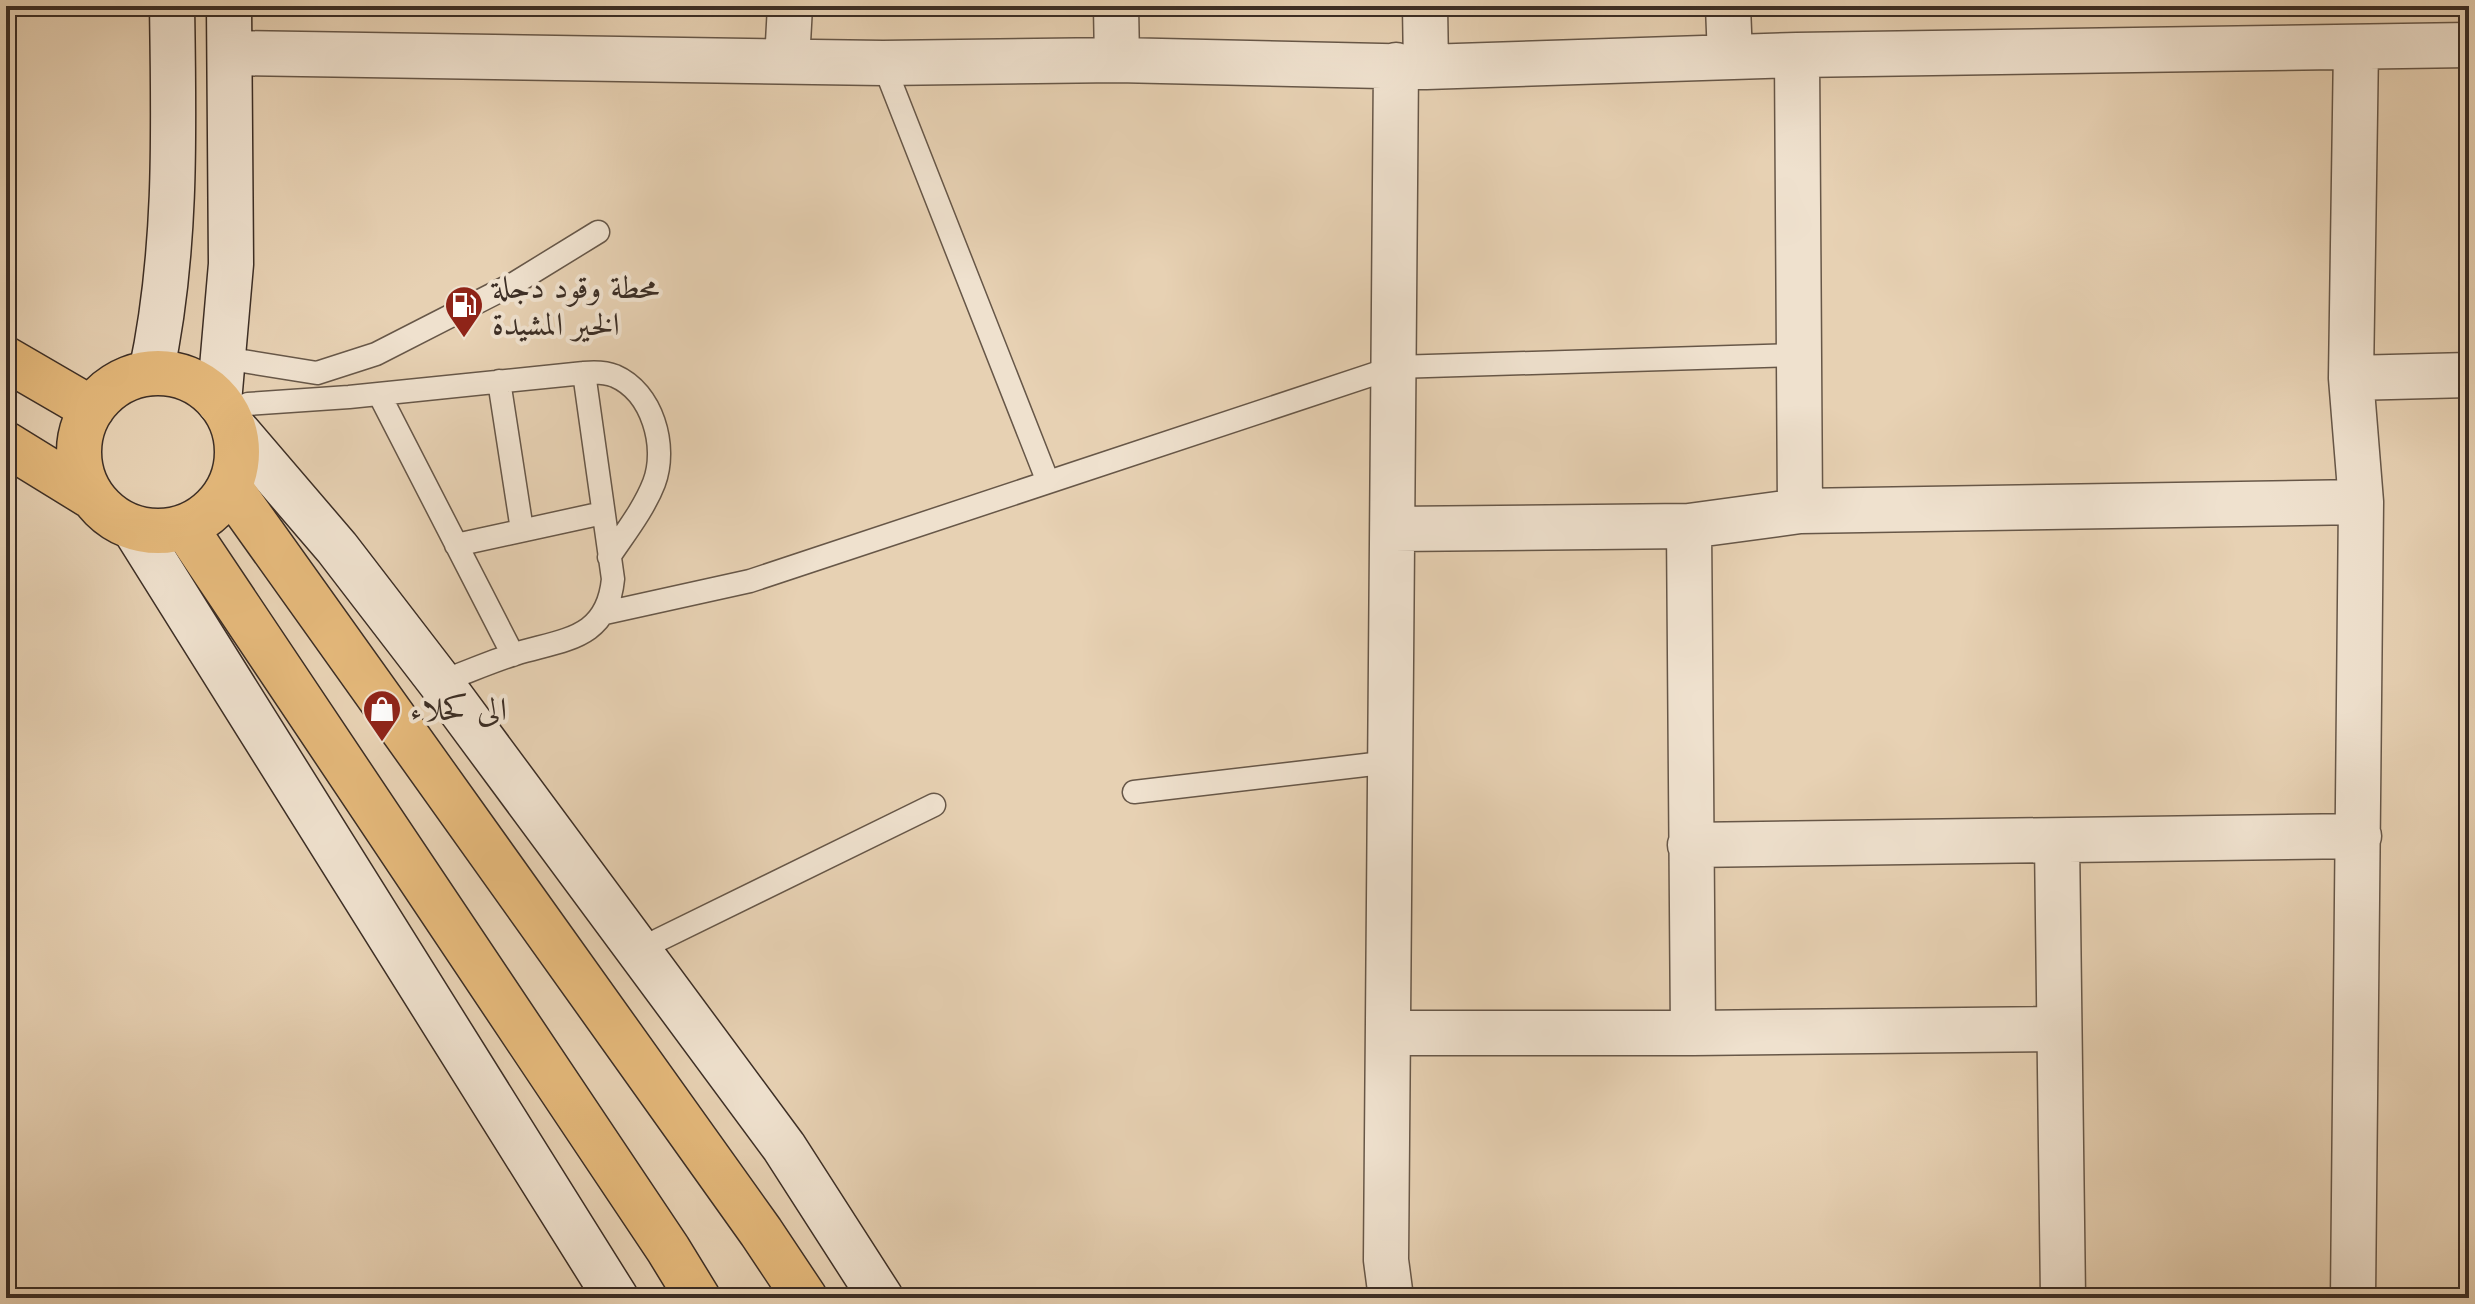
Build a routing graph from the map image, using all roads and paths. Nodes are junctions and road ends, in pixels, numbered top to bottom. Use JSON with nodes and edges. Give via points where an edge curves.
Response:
{"nodes":[{"id":1,"x":172,"y":6,"type":"edge"},
{"id":2,"x":229,"y":6,"type":"edge"},
{"id":3,"x":790,"y":6,"type":"edge"},
{"id":4,"x":1116,"y":6,"type":"edge"},
{"id":5,"x":1425,"y":6,"type":"edge"},
{"id":6,"x":1728,"y":6,"type":"edge"},
{"id":7,"x":2469,"y":45,"type":"edge"},
{"id":8,"x":2356,"y":47,"type":"junction"},
{"id":9,"x":231,"y":53,"type":"junction"},
{"id":10,"x":1797,"y":55,"type":"junction"},
{"id":11,"x":1730,"y":57,"type":"junction"},
{"id":12,"x":1117,"y":60,"type":"junction"},
{"id":13,"x":787,"y":61,"type":"junction"},
{"id":14,"x":883,"y":63,"type":"junction"},
{"id":15,"x":1411,"y":66,"type":"junction"},
{"id":16,"x":598,"y":232,"type":"dead end"},
{"id":17,"x":1797,"y":355,"type":"junction"},
{"id":18,"x":224,"y":358,"type":"junction"},
{"id":19,"x":6,"y":359,"type":"edge"},
{"id":20,"x":1395,"y":367,"type":"junction"},
{"id":21,"x":151,"y":373,"type":"junction"},
{"id":22,"x":584,"y":373,"type":"junction"},
{"id":23,"x":2469,"y":375,"type":"edge"},
{"id":24,"x":2351,"y":378,"type":"junction"},
{"id":25,"x":499,"y":381,"type":"junction"},
{"id":26,"x":379,"y":394,"type":"junction"},
{"id":27,"x":92,"y":409,"type":"junction"},
{"id":28,"x":227,"y":415,"type":"junction"},
{"id":29,"x":6,"y":444,"type":"edge"},
{"id":30,"x":1048,"y":482,"type":"junction"},
{"id":31,"x":230,"y":488,"type":"junction"},
{"id":32,"x":92,"y":497,"type":"junction"},
{"id":33,"x":2361,"y":502,"type":"junction"},
{"id":34,"x":1800,"y":511,"type":"junction"},
{"id":35,"x":603,"y":513,"type":"junction"},
{"id":36,"x":1689,"y":526,"type":"junction"},
{"id":37,"x":185,"y":527,"type":"junction"},
{"id":38,"x":134,"y":528,"type":"junction"},
{"id":39,"x":1394,"y":529,"type":"junction"},
{"id":40,"x":522,"y":530,"type":"junction"},
{"id":41,"x":456,"y":545,"type":"junction"},
{"id":42,"x":609,"y":557,"type":"junction"},
{"id":43,"x":605,"y":613,"type":"junction"},
{"id":44,"x":513,"y":655,"type":"junction"},
{"id":45,"x":440,"y":682,"type":"junction"},
{"id":46,"x":1391,"y":762,"type":"junction"},
{"id":47,"x":1134,"y":792,"type":"dead end"},
{"id":48,"x":934,"y":805,"type":"dead end"},
{"id":49,"x":2359,"y":836,"type":"junction"},
{"id":50,"x":2057,"y":841,"type":"junction"},
{"id":51,"x":1690,"y":845,"type":"junction"},
{"id":52,"x":638,"y":950,"type":"junction"},
{"id":53,"x":2057,"y":1029,"type":"junction"},
{"id":54,"x":1388,"y":1033,"type":"junction"},
{"id":55,"x":1693,"y":1033,"type":"junction"},
{"id":56,"x":616,"y":1298,"type":"edge"},
{"id":57,"x":698,"y":1298,"type":"edge"},
{"id":58,"x":805,"y":1298,"type":"edge"},
{"id":59,"x":881,"y":1298,"type":"edge"},
{"id":60,"x":1391,"y":1298,"type":"edge"},
{"id":61,"x":2063,"y":1298,"type":"edge"},
{"id":62,"x":2353,"y":1298,"type":"edge"}],
"edges":[{"from":1,"to":21,"type":"street","via":[[170,258]]},
{"from":2,"to":9,"type":"street"},
{"from":3,"to":13,"type":"street"},
{"from":4,"to":12,"type":"street"},
{"from":5,"to":15,"type":"street"},
{"from":6,"to":11,"type":"street"},
{"from":7,"to":8,"type":"street"},
{"from":8,"to":10,"type":"street"},
{"from":8,"to":24,"type":"street"},
{"from":9,"to":13,"type":"street"},
{"from":9,"to":18,"type":"street","via":[[231,264]]},
{"from":10,"to":11,"type":"street"},
{"from":10,"to":17,"type":"street"},
{"from":11,"to":15,"type":"street"},
{"from":12,"to":14,"type":"street"},
{"from":12,"to":15,"type":"street"},
{"from":13,"to":14,"type":"street"},
{"from":14,"to":30,"type":"lane"},
{"from":15,"to":20,"type":"street"},
{"from":16,"to":18,"type":"lane","via":[[515,283],[376,354],[317,373]]},
{"from":17,"to":20,"type":"lane"},
{"from":17,"to":34,"type":"street"},
{"from":18,"to":28,"type":"street"},
{"from":19,"to":27,"type":"main road"},
{"from":20,"to":30,"type":"lane"},
{"from":20,"to":39,"type":"street"},
{"from":21,"to":27,"type":"main road","via":[[108,391]]},
{"from":21,"to":28,"type":"main road","via":[[187,379],[208,390]]},
{"from":22,"to":25,"type":"lane"},
{"from":22,"to":35,"type":"lane"},
{"from":22,"to":42,"type":"lane","via":[[614,375],[630,385],[651,414],[659,448],[654,483]]},
{"from":23,"to":24,"type":"street"},
{"from":24,"to":33,"type":"street"},
{"from":25,"to":26,"type":"lane"},
{"from":25,"to":40,"type":"lane"},
{"from":26,"to":28,"type":"lane","via":[[248,404]]},
{"from":26,"to":41,"type":"lane"},
{"from":27,"to":32,"type":"main road","via":[[78,453]]},
{"from":28,"to":31,"type":"main road","via":[[238,449]]},
{"from":28,"to":45,"type":"street"},
{"from":29,"to":32,"type":"main road"},
{"from":30,"to":43,"type":"lane","via":[[750,581]]},
{"from":31,"to":37,"type":"main road","via":[[211,512]]},
{"from":31,"to":58,"type":"main road"},
{"from":32,"to":38,"type":"main road"},
{"from":33,"to":34,"type":"street"},
{"from":33,"to":49,"type":"street"},
{"from":34,"to":36,"type":"street"},
{"from":35,"to":40,"type":"lane"},
{"from":35,"to":42,"type":"lane"},
{"from":36,"to":39,"type":"street"},
{"from":36,"to":51,"type":"street"},
{"from":37,"to":38,"type":"main road","via":[[151,532]]},
{"from":37,"to":57,"type":"main road"},
{"from":38,"to":56,"type":"street"},
{"from":39,"to":46,"type":"street"},
{"from":40,"to":41,"type":"lane"},
{"from":41,"to":44,"type":"lane"},
{"from":42,"to":43,"type":"lane","via":[[612,596]]},
{"from":43,"to":44,"type":"lane","via":[[575,638]]},
{"from":44,"to":45,"type":"lane"},
{"from":45,"to":52,"type":"street"},
{"from":46,"to":47,"type":"lane"},
{"from":46,"to":54,"type":"street"},
{"from":48,"to":52,"type":"lane"},
{"from":49,"to":50,"type":"street"},
{"from":49,"to":62,"type":"street"},
{"from":50,"to":51,"type":"street"},
{"from":50,"to":53,"type":"street"},
{"from":51,"to":55,"type":"street"},
{"from":52,"to":59,"type":"street","via":[[784,1147]]},
{"from":53,"to":55,"type":"street"},
{"from":53,"to":61,"type":"street"},
{"from":54,"to":55,"type":"street"},
{"from":54,"to":60,"type":"street","via":[[1386,1260]]}]}
